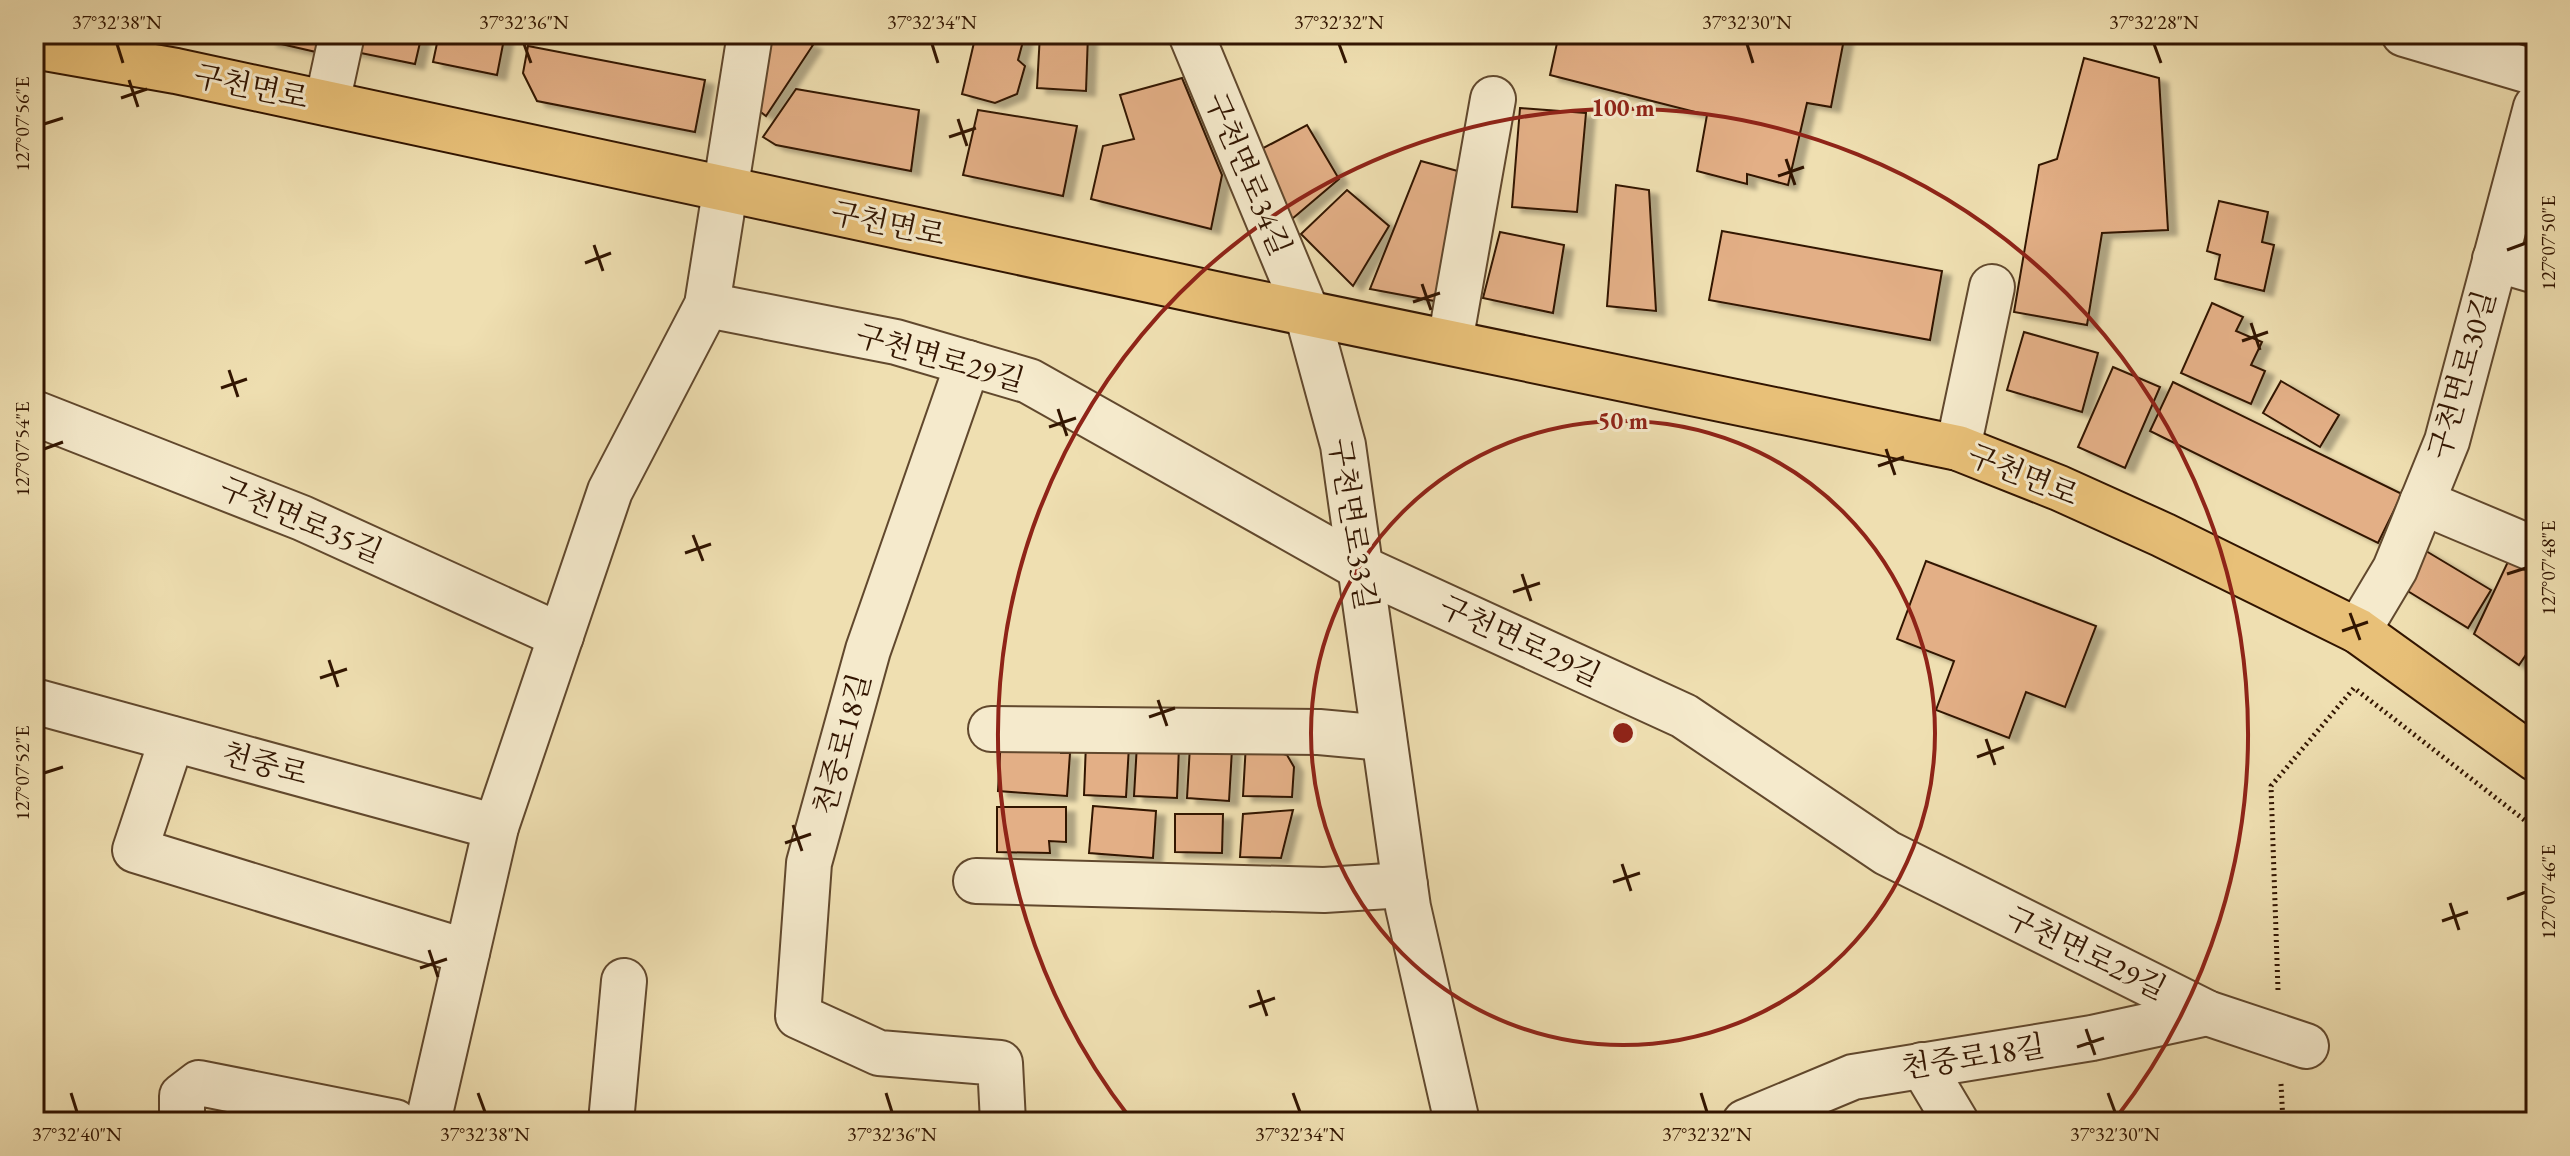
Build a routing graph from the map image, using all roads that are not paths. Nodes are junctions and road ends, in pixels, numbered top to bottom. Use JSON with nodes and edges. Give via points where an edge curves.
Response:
{"nodes":[{"id":1,"x":342,"y":34,"type":"edge"},
{"id":2,"x":750,"y":34,"type":"edge"},
{"id":3,"x":1191,"y":34,"type":"edge"},
{"id":4,"x":2404,"y":34,"type":"edge"},
{"id":5,"x":34,"y":46,"type":"edge"},
{"id":6,"x":2536,"y":73,"type":"edge"},
{"id":7,"x":1493,"y":99,"type":"dead end"},
{"id":8,"x":327,"y":103,"type":"junction"},
{"id":9,"x":2536,"y":107,"type":"edge"},
{"id":10,"x":726,"y":189,"type":"junction"},
{"id":11,"x":2495,"y":259,"type":"junction"},
{"id":12,"x":2536,"y":271,"type":"edge"},
{"id":13,"x":1992,"y":287,"type":"dead end"},
{"id":14,"x":707,"y":305,"type":"junction"},
{"id":15,"x":1307,"y":313,"type":"junction"},
{"id":16,"x":1450,"y":342,"type":"junction"},
{"id":17,"x":968,"y":363,"type":"junction"},
{"id":18,"x":37,"y":414,"type":"dead end"},
{"id":19,"x":1958,"y":448,"type":"junction"},
{"id":20,"x":2422,"y":502,"type":"junction"},
{"id":21,"x":2536,"y":550,"type":"edge"},
{"id":22,"x":1361,"y":568,"type":"junction"},
{"id":23,"x":2358,"y":631,"type":"junction"},
{"id":24,"x":561,"y":636,"type":"junction"},
{"id":25,"x":34,"y":701,"type":"edge"},
{"id":26,"x":991,"y":729,"type":"dead end"},
{"id":27,"x":1384,"y":738,"type":"junction"},
{"id":28,"x":172,"y":739,"type":"junction"},
{"id":29,"x":2536,"y":759,"type":"edge"},
{"id":30,"x":496,"y":827,"type":"junction"},
{"id":31,"x":976,"y":881,"type":"dead end"},
{"id":32,"x":1405,"y":885,"type":"junction"},
{"id":33,"x":467,"y":952,"type":"junction"},
{"id":34,"x":624,"y":981,"type":"dead end"},
{"id":35,"x":2207,"y":1013,"type":"junction"},
{"id":36,"x":2293,"y":1042,"type":"road end"},
{"id":37,"x":1922,"y":1065,"type":"junction"},
{"id":38,"x":182,"y":1122,"type":"edge"},
{"id":39,"x":395,"y":1122,"type":"edge"},
{"id":40,"x":428,"y":1122,"type":"edge"},
{"id":41,"x":611,"y":1122,"type":"edge"},
{"id":42,"x":1003,"y":1122,"type":"edge"},
{"id":43,"x":1457,"y":1122,"type":"edge"},
{"id":44,"x":1745,"y":1122,"type":"edge"},
{"id":45,"x":1956,"y":1122,"type":"edge"}],
"edges":[{"from":1,"to":8,"type":"street","name":"구천면로"},
{"from":2,"to":10,"type":"street"},
{"from":3,"to":15,"type":"street","name":"구천면로34길"},
{"from":4,"to":6,"type":"street"},
{"from":5,"to":8,"type":"main road","name":"구천면로"},
{"from":7,"to":16,"type":"street"},
{"from":8,"to":10,"type":"main road","name":"구천면로"},
{"from":9,"to":11,"type":"street","name":"구천면로30길"},
{"from":10,"to":14,"type":"street"},
{"from":10,"to":15,"type":"main road","name":"구천면로"},
{"from":11,"to":12,"type":"street"},
{"from":11,"to":20,"type":"street","name":"구천면로30길","via":[[2447,441]]},
{"from":13,"to":19,"type":"street"},
{"from":14,"to":17,"type":"street","name":"구천면로29길","via":[[896,342]]},
{"from":14,"to":24,"type":"street","via":[[610,491]]},
{"from":15,"to":16,"type":"main road","name":"구천면로"},
{"from":15,"to":22,"type":"street","name":"구천면로33길","via":[[1343,445]]},
{"from":16,"to":19,"type":"main road","name":"구천면로"},
{"from":17,"to":22,"type":"street","name":"구천면로29길","via":[[1029,381]]},
{"from":17,"to":42,"type":"street","name":"천중로18길","via":[[868,650],[809,863],[798,1016],[879,1053],[1000,1063]]},
{"from":18,"to":24,"type":"street","name":"구천면로35길","via":[[302,518]]},
{"from":19,"to":23,"type":"main road","name":"구천면로","via":[[2163,535]]},
{"from":20,"to":21,"type":"street"},
{"from":20,"to":23,"type":"street","name":"구천면로30길","via":[[2395,569]]},
{"from":22,"to":27,"type":"street","name":"구천면로33길"},
{"from":22,"to":35,"type":"street","name":"구천면로29길","via":[[1684,716],[1887,853]]},
{"from":23,"to":29,"type":"main road","name":"구천면로"},
{"from":24,"to":30,"type":"street"},
{"from":25,"to":28,"type":"street","name":"천중로"},
{"from":26,"to":27,"type":"street","via":[[1319,732]]},
{"from":27,"to":32,"type":"street","name":"구천면로33길"},
{"from":28,"to":30,"type":"street","name":"천중로"},
{"from":28,"to":33,"type":"street","via":[[135,850]]},
{"from":30,"to":33,"type":"street"},
{"from":31,"to":32,"type":"street","via":[[1324,890]]},
{"from":32,"to":43,"type":"street","name":"구천면로33길"},
{"from":33,"to":40,"type":"street"},
{"from":34,"to":41,"type":"street"},
{"from":35,"to":36,"type":"street","name":"구천면로29길"},
{"from":35,"to":37,"type":"street","name":"천중로18길"},
{"from":37,"to":44,"type":"street","name":"천중로18길","via":[[1853,1077]]},
{"from":37,"to":45,"type":"street"},
{"from":38,"to":39,"type":"street","via":[[182,1096],[199,1083]]}]}
